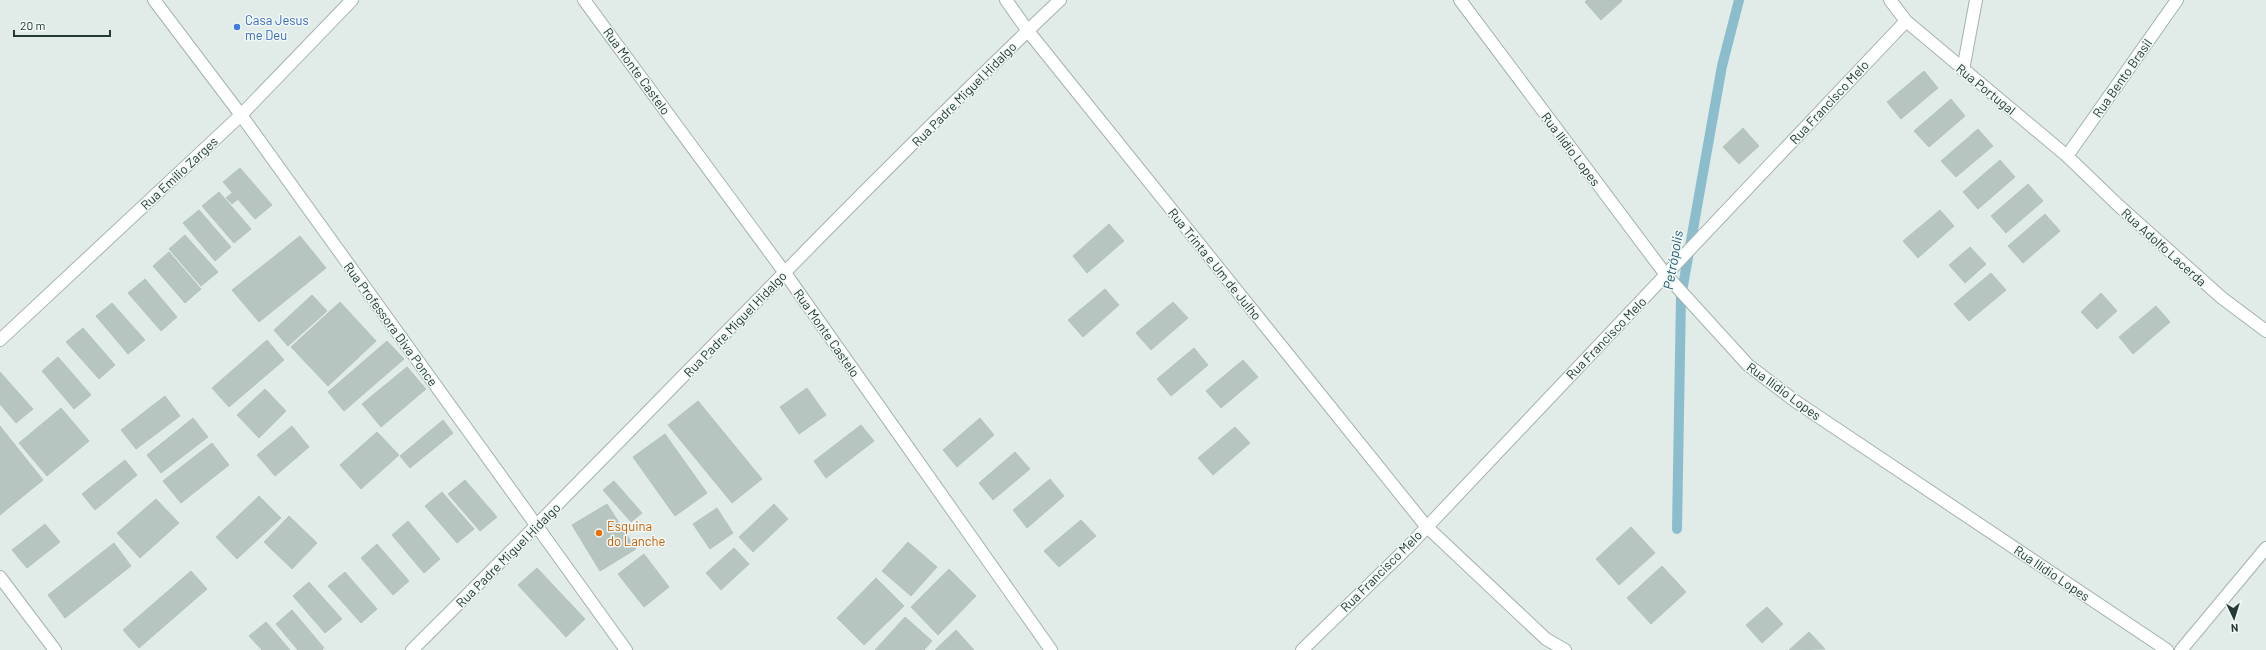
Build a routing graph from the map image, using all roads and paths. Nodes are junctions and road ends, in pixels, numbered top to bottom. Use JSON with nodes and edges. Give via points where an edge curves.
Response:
{"nodes":[{"id":1,"x":154,"y":0,"type":"edge"},
{"id":2,"x":352,"y":0,"type":"edge"},
{"id":3,"x":584,"y":0,"type":"edge"},
{"id":4,"x":1006,"y":0,"type":"edge"},
{"id":5,"x":1060,"y":0,"type":"edge"},
{"id":6,"x":1460,"y":0,"type":"edge"},
{"id":7,"x":1890,"y":0,"type":"edge"},
{"id":8,"x":1976,"y":0,"type":"edge"},
{"id":9,"x":2177,"y":0,"type":"edge"},
{"id":10,"x":1906,"y":21,"type":"junction"},
{"id":11,"x":1028,"y":30,"type":"junction"},
{"id":12,"x":1963,"y":70,"type":"junction"},
{"id":13,"x":241,"y":115,"type":"junction"},
{"id":14,"x":2068,"y":156,"type":"junction"},
{"id":15,"x":785,"y":273,"type":"junction"},
{"id":16,"x":1666,"y":275,"type":"junction"},
{"id":17,"x":2266,"y":331,"type":"edge"},
{"id":18,"x":0,"y":340,"type":"edge"},
{"id":19,"x":1426,"y":526,"type":"junction"},
{"id":20,"x":537,"y":527,"type":"junction"},
{"id":21,"x":2266,"y":548,"type":"edge"},
{"id":22,"x":0,"y":578,"type":"edge"},
{"id":23,"x":55,"y":650,"type":"edge"},
{"id":24,"x":412,"y":650,"type":"edge"},
{"id":25,"x":626,"y":650,"type":"edge"},
{"id":26,"x":1051,"y":650,"type":"edge"},
{"id":27,"x":1302,"y":650,"type":"edge"},
{"id":28,"x":1565,"y":650,"type":"edge"},
{"id":29,"x":2167,"y":650,"type":"edge"},
{"id":30,"x":2181,"y":650,"type":"edge"}],
"edges":[{"from":1,"to":13,"type":"street","name":"Rua Professora Diva Ponce"},
{"from":2,"to":13,"type":"street","name":"Rua Emílio Zarges"},
{"from":3,"to":15,"type":"street","name":"Rua Monte Castelo"},
{"from":4,"to":11,"type":"street","name":"Rua Trinta e Um de Julho"},
{"from":5,"to":11,"type":"street","name":"Rua Padre Miguel Hidalgo"},
{"from":6,"to":16,"type":"street","name":"Rua Ilídio Lopes"},
{"from":7,"to":10,"type":"street","name":"Rua Portugal"},
{"from":8,"to":12,"type":"street"},
{"from":9,"to":14,"type":"street","name":"Rua Bento Brasil"},
{"from":10,"to":12,"type":"street","name":"Rua Portugal"},
{"from":10,"to":16,"type":"street","name":"Rua Francisco Melo"},
{"from":11,"to":15,"type":"street","name":"Rua Padre Miguel Hidalgo"},
{"from":11,"to":19,"type":"street","name":"Rua Trinta e Um de Julho"},
{"from":12,"to":14,"type":"street","name":"Rua Portugal"},
{"from":13,"to":18,"type":"street","name":"Rua Emílio Zarges"},
{"from":13,"to":20,"type":"street","name":"Rua Professora Diva Ponce"},
{"from":14,"to":17,"type":"street","name":"Rua Adolfo Lacerda","via":[[2119,206],[2222,298]]},
{"from":15,"to":20,"type":"street","name":"Rua Padre Miguel Hidalgo"},
{"from":15,"to":26,"type":"street","name":"Rua Monte Castelo"},
{"from":16,"to":19,"type":"street","name":"Rua Francisco Melo"},
{"from":16,"to":29,"type":"street","name":"Rua Ilídio Lopes","via":[[1748,365],[1789,396]]},
{"from":19,"to":27,"type":"street","name":"Rua Francisco Melo"},
{"from":19,"to":28,"type":"street","name":"Rua Trinta e Um de Julho","via":[[1546,638]]},
{"from":20,"to":24,"type":"street","name":"Rua Padre Miguel Hidalgo"},
{"from":20,"to":25,"type":"street","name":"Rua Professora Diva Ponce"},
{"from":21,"to":30,"type":"street"},
{"from":22,"to":23,"type":"street"}]}
